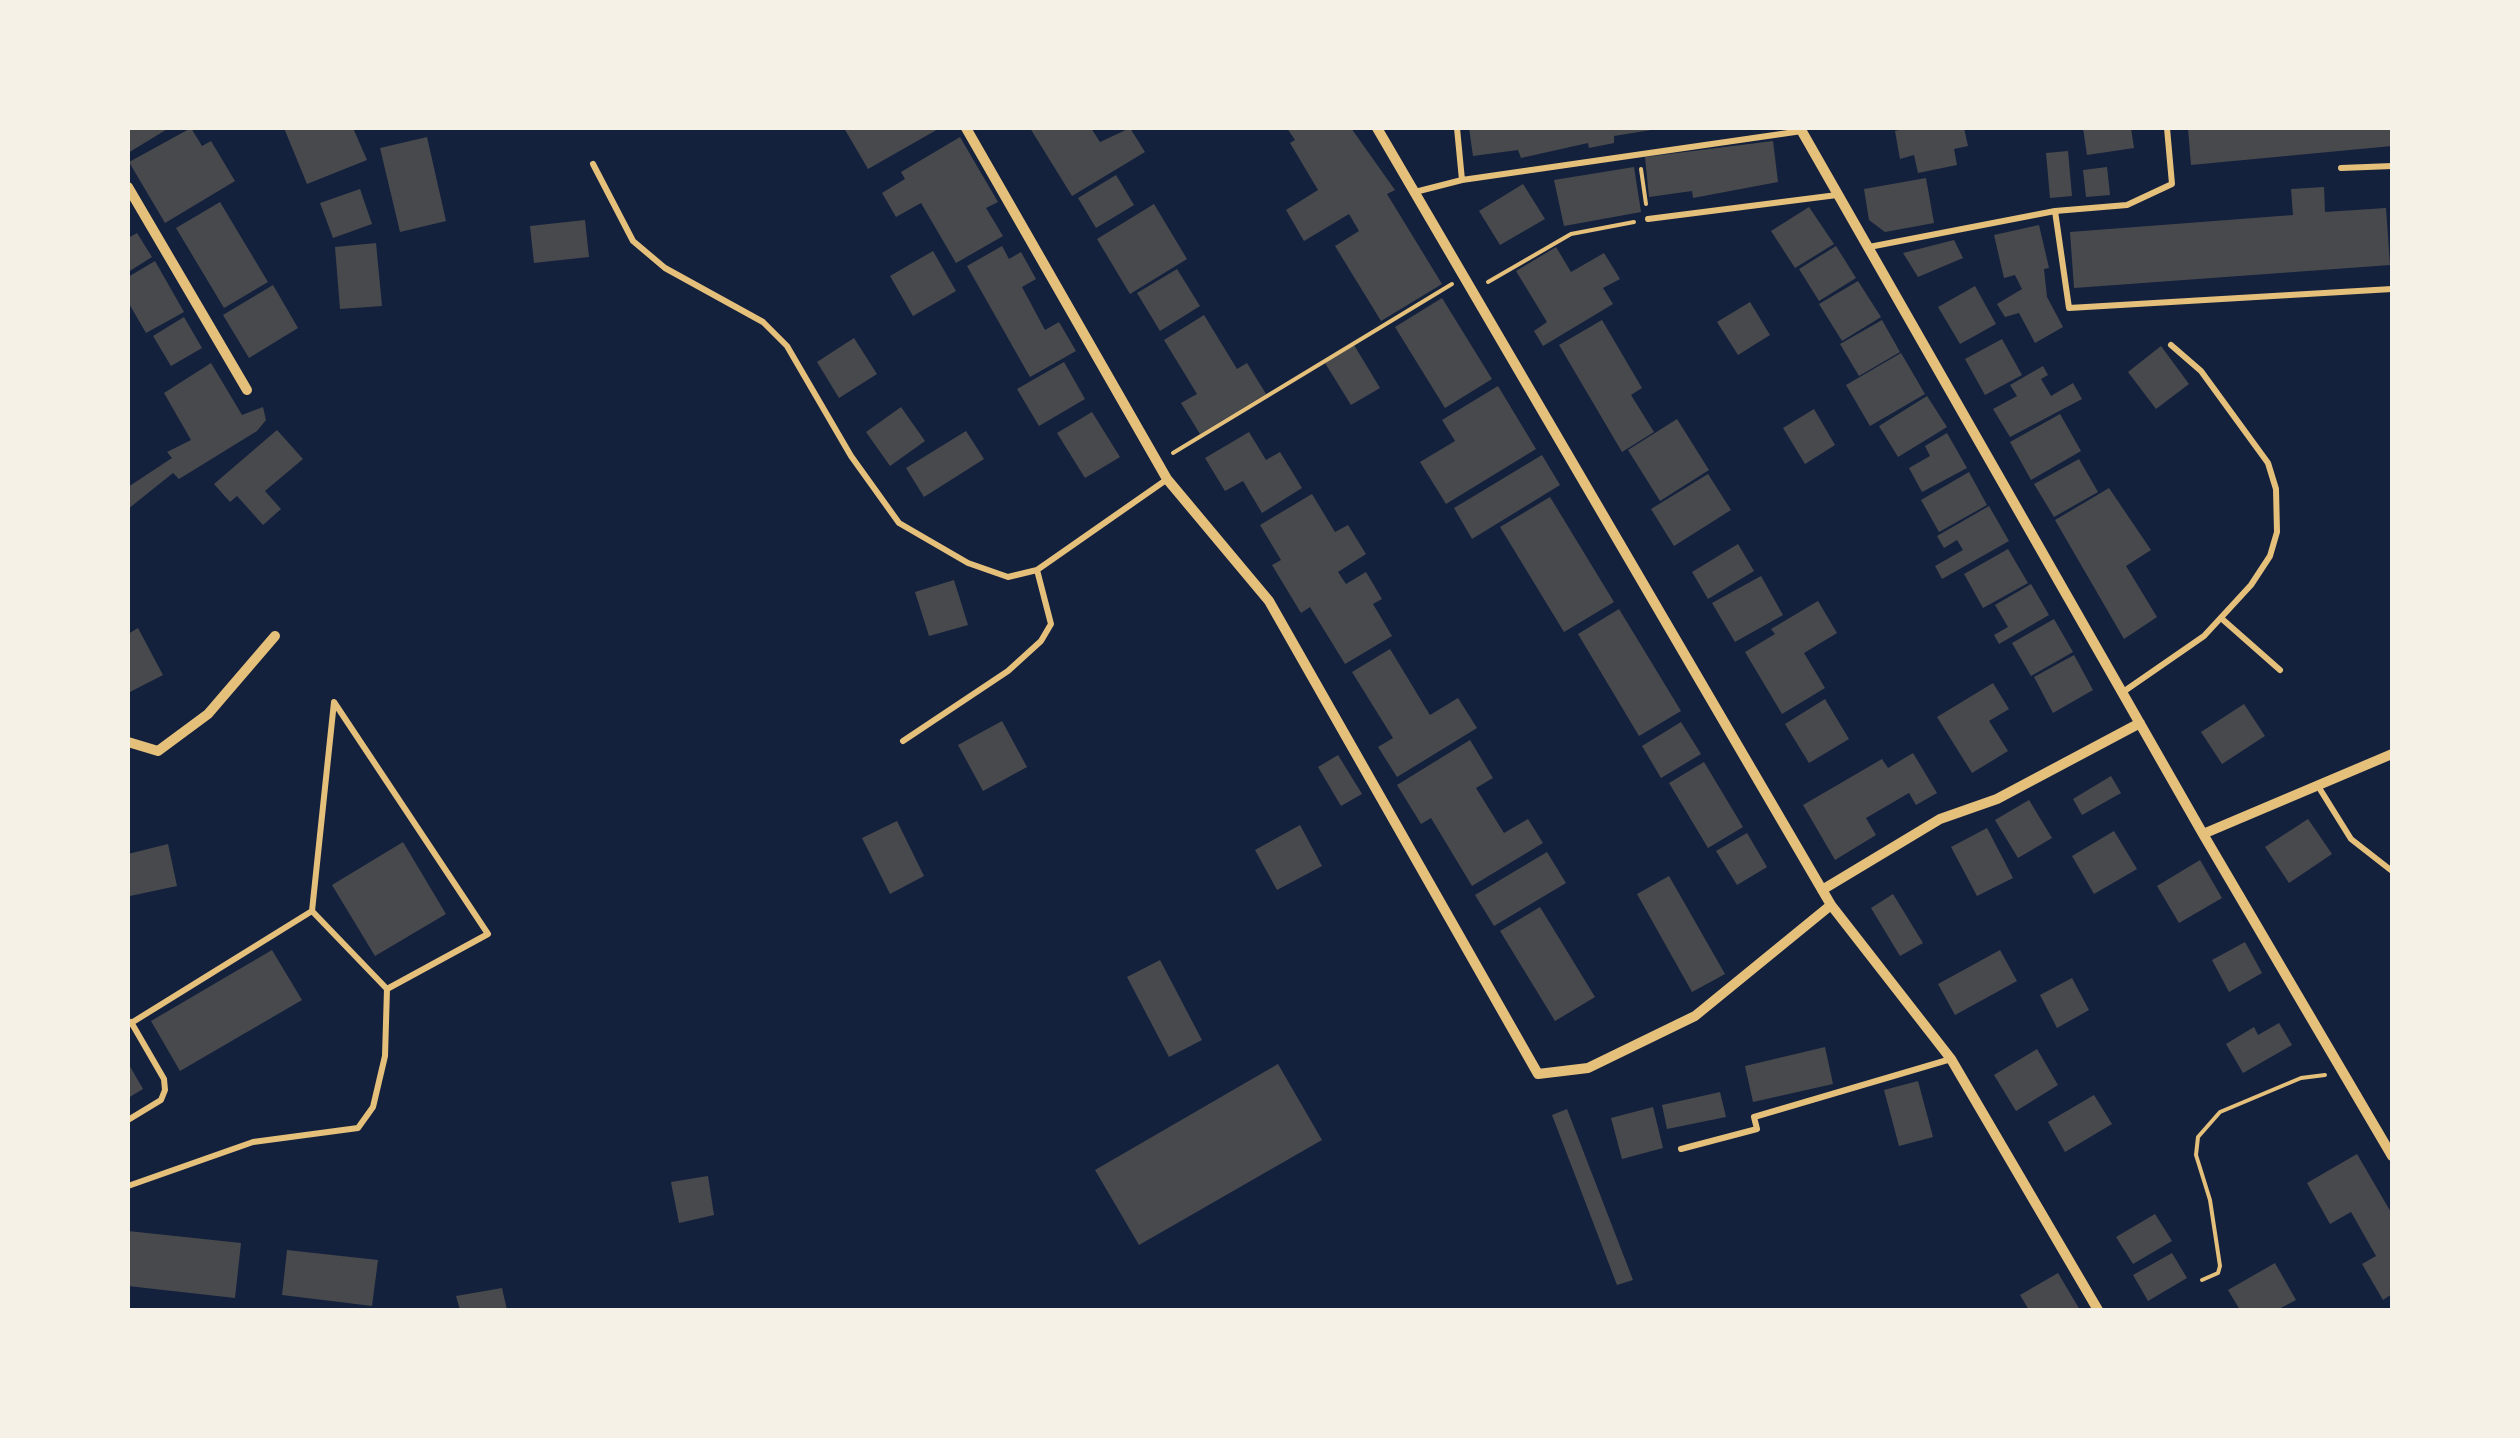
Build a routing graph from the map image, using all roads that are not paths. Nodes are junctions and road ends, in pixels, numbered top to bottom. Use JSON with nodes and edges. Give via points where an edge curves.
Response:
{"nodes":[{"id":1,"x":966,"y":128,"type":"edge"},
{"id":2,"x":1377,"y":128,"type":"edge"},
{"id":3,"x":1458,"y":128,"type":"edge"},
{"id":4,"x":2167,"y":128,"type":"edge"},
{"id":5,"x":1801,"y":129,"type":"edge"},
{"id":6,"x":593,"y":164,"type":"dead end"},
{"id":7,"x":2392,"y":166,"type":"edge"},
{"id":8,"x":2341,"y":168,"type":"dead end"},
{"id":9,"x":1462,"y":180,"type":"junction"},
{"id":10,"x":128,"y":188,"type":"edge"},
{"id":11,"x":1415,"y":192,"type":"junction"},
{"id":12,"x":1838,"y":195,"type":"junction"},
{"id":13,"x":2054,"y":210,"type":"junction"},
{"id":14,"x":1648,"y":220,"type":"road end"},
{"id":15,"x":1868,"y":248,"type":"junction"},
{"id":16,"x":2392,"y":289,"type":"edge"},
{"id":17,"x":2171,"y":345,"type":"dead end"},
{"id":18,"x":247,"y":390,"type":"dead end"},
{"id":19,"x":1167,"y":479,"type":"junction"},
{"id":20,"x":1037,"y":570,"type":"junction"},
{"id":21,"x":2221,"y":618,"type":"junction"},
{"id":22,"x":274,"y":636,"type":"dead end"},
{"id":23,"x":2280,"y":670,"type":"dead end"},
{"id":24,"x":2123,"y":692,"type":"junction"},
{"id":25,"x":2140,"y":723,"type":"junction"},
{"id":26,"x":903,"y":741,"type":"dead end"},
{"id":27,"x":128,"y":742,"type":"edge"},
{"id":28,"x":2392,"y":754,"type":"edge"},
{"id":29,"x":2318,"y":785,"type":"junction"},
{"id":30,"x":2203,"y":834,"type":"junction"},
{"id":31,"x":2392,"y":871,"type":"edge"},
{"id":32,"x":1822,"y":890,"type":"junction"},
{"id":33,"x":1831,"y":905,"type":"junction"},
{"id":34,"x":312,"y":911,"type":"junction"},
{"id":35,"x":387,"y":989,"type":"junction"},
{"id":36,"x":129,"y":1023,"type":"edge"},
{"id":37,"x":1951,"y":1059,"type":"junction"},
{"id":38,"x":128,"y":1120,"type":"edge"},
{"id":39,"x":1682,"y":1149,"type":"dead end"},
{"id":40,"x":2392,"y":1156,"type":"edge"},
{"id":41,"x":128,"y":1186,"type":"edge"},
{"id":42,"x":2098,"y":1310,"type":"edge"}],
"edges":[{"from":1,"to":19,"type":"street"},
{"from":2,"to":11,"type":"street"},
{"from":3,"to":9,"type":"lane"},
{"from":4,"to":13,"type":"lane","via":[[2172,184],[2127,205]]},
{"from":5,"to":9,"type":"lane"},
{"from":5,"to":12,"type":"street"},
{"from":6,"to":20,"type":"lane","via":[[633,242],[665,268],[763,322],[787,346],[851,456],[899,522],[968,563],[1008,577]]},
{"from":7,"to":8,"type":"lane"},
{"from":9,"to":11,"type":"lane"},
{"from":10,"to":18,"type":"street"},
{"from":11,"to":32,"type":"street"},
{"from":12,"to":14,"type":"lane"},
{"from":12,"to":15,"type":"street"},
{"from":13,"to":15,"type":"lane"},
{"from":13,"to":16,"type":"lane","via":[[2069,308]]},
{"from":15,"to":24,"type":"street"},
{"from":17,"to":21,"type":"lane","via":[[2202,371],[2268,463],[2276,489],[2270,556]]},
{"from":19,"to":20,"type":"lane"},
{"from":19,"to":33,"type":"street","via":[[1270,601],[1538,1074],[1588,1068],[1695,1016]]},
{"from":20,"to":26,"type":"lane","via":[[1051,624],[1042,641]]},
{"from":21,"to":23,"type":"lane"},
{"from":21,"to":24,"type":"lane"},
{"from":22,"to":27,"type":"street","via":[[208,714],[158,751]]},
{"from":24,"to":25,"type":"street"},
{"from":25,"to":30,"type":"street"},
{"from":25,"to":32,"type":"street","via":[[1997,799],[1940,819]]},
{"from":28,"to":29,"type":"street"},
{"from":29,"to":30,"type":"street"},
{"from":29,"to":31,"type":"lane","via":[[2351,839]]},
{"from":30,"to":40,"type":"street"},
{"from":32,"to":33,"type":"street"},
{"from":33,"to":37,"type":"street"},
{"from":34,"to":35,"type":"lane"},
{"from":34,"to":35,"type":"lane","via":[[334,702],[488,934]]},
{"from":34,"to":36,"type":"lane"},
{"from":35,"to":41,"type":"lane","via":[[385,1056],[372,1107],[358,1128],[252,1142]]},
{"from":36,"to":38,"type":"lane","via":[[165,1090],[161,1100]]},
{"from":37,"to":39,"type":"lane","via":[[1754,1117],[1757,1128]]},
{"from":37,"to":42,"type":"street"}]}
